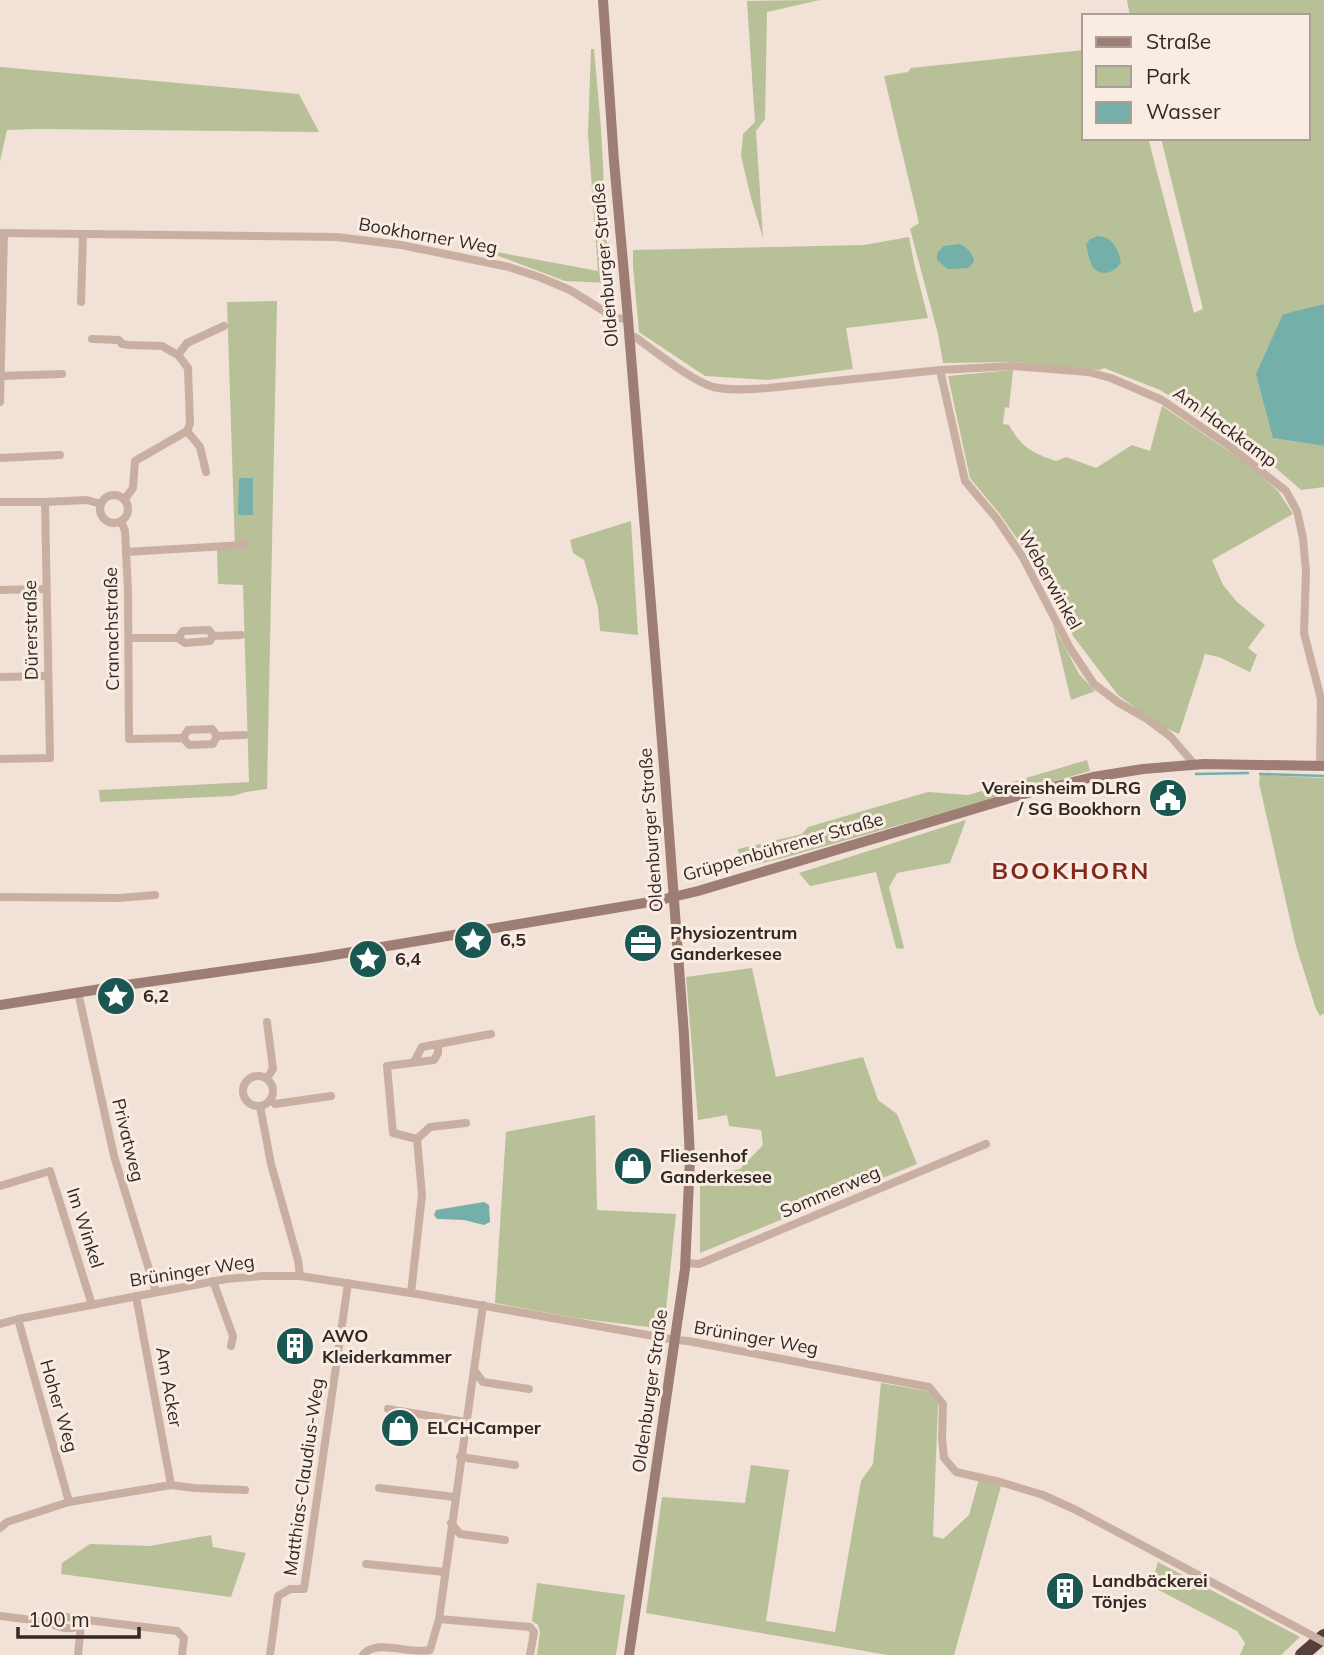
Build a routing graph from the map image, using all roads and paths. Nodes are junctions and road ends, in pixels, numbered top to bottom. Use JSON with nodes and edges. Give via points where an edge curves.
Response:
{"nodes":[{"id":1,"x":603,"y":0,"type":"edge"},
{"id":2,"x":2,"y":233,"type":"edge"},
{"id":3,"x":83,"y":234,"type":"junction"},
{"id":4,"x":81,"y":302,"type":"dead end"},
{"id":5,"x":628,"y":318,"type":"junction"},
{"id":6,"x":224,"y":326,"type":"dead end"},
{"id":7,"x":629,"y":337,"type":"junction"},
{"id":8,"x":92,"y":339,"type":"dead end"},
{"id":9,"x":178,"y":355,"type":"junction"},
{"id":10,"x":940,"y":370,"type":"junction"},
{"id":11,"x":61,"y":374,"type":"dead end"},
{"id":12,"x":1,"y":376,"type":"edge"},
{"id":13,"x":0,"y":402,"type":"edge"},
{"id":14,"x":187,"y":431,"type":"junction"},
{"id":15,"x":60,"y":455,"type":"dead end"},
{"id":16,"x":0,"y":458,"type":"edge"},
{"id":17,"x":206,"y":471,"type":"dead end"},
{"id":18,"x":124,"y":500,"type":"junction"},
{"id":19,"x":0,"y":502,"type":"edge"},
{"id":20,"x":46,"y":502,"type":"junction"},
{"id":21,"x":101,"y":504,"type":"junction"},
{"id":22,"x":121,"y":521,"type":"junction"},
{"id":23,"x":245,"y":542,"type":"dead end"},
{"id":24,"x":127,"y":552,"type":"junction"},
{"id":25,"x":46,"y":589,"type":"junction"},
{"id":26,"x":0,"y":590,"type":"edge"},
{"id":27,"x":240,"y":635,"type":"dead end"},
{"id":28,"x":129,"y":638,"type":"junction"},
{"id":29,"x":48,"y":676,"type":"junction"},
{"id":30,"x":0,"y":677,"type":"edge"},
{"id":31,"x":244,"y":735,"type":"dead end"},
{"id":32,"x":217,"y":736,"type":"junction"},
{"id":33,"x":183,"y":738,"type":"junction"},
{"id":34,"x":0,"y":759,"type":"edge"},
{"id":35,"x":1195,"y":765,"type":"junction"},
{"id":36,"x":1322,"y":766,"type":"edge"},
{"id":37,"x":155,"y":895,"type":"dead end"},
{"id":38,"x":0,"y":897,"type":"edge"},
{"id":39,"x":674,"y":897,"type":"junction"},
{"id":40,"x":78,"y":992,"type":"junction"},
{"id":41,"x":0,"y":1005,"type":"edge"},
{"id":42,"x":267,"y":1022,"type":"dead end"},
{"id":43,"x":491,"y":1034,"type":"dead end"},
{"id":44,"x":438,"y":1044,"type":"junction"},
{"id":45,"x":414,"y":1062,"type":"junction"},
{"id":46,"x":267,"y":1078,"type":"junction"},
{"id":47,"x":331,"y":1096,"type":"dead end"},
{"id":48,"x":271,"y":1100,"type":"junction"},
{"id":49,"x":260,"y":1106,"type":"junction"},
{"id":50,"x":466,"y":1124,"type":"dead end"},
{"id":51,"x":417,"y":1139,"type":"junction"},
{"id":52,"x":986,"y":1144,"type":"dead end"},
{"id":53,"x":0,"y":1186,"type":"edge"},
{"id":54,"x":685,"y":1263,"type":"junction"},
{"id":55,"x":300,"y":1276,"type":"junction"},
{"id":56,"x":213,"y":1281,"type":"junction"},
{"id":57,"x":348,"y":1283,"type":"junction"},
{"id":58,"x":156,"y":1292,"type":"junction"},
{"id":59,"x":411,"y":1293,"type":"junction"},
{"id":60,"x":136,"y":1296,"type":"junction"},
{"id":61,"x":92,"y":1305,"type":"junction"},
{"id":62,"x":483,"y":1305,"type":"junction"},
{"id":63,"x":18,"y":1319,"type":"junction"},
{"id":64,"x":0,"y":1324,"type":"edge"},
{"id":65,"x":676,"y":1340,"type":"junction"},
{"id":66,"x":231,"y":1346,"type":"dead end"},
{"id":67,"x":474,"y":1370,"type":"junction"},
{"id":68,"x":483,"y":1382,"type":"junction"},
{"id":69,"x":529,"y":1389,"type":"dead end"},
{"id":70,"x":472,"y":1390,"type":"junction"},
{"id":71,"x":388,"y":1409,"type":"dead end"},
{"id":72,"x":466,"y":1422,"type":"junction"},
{"id":73,"x":460,"y":1457,"type":"junction"},
{"id":74,"x":515,"y":1465,"type":"dead end"},
{"id":75,"x":171,"y":1485,"type":"junction"},
{"id":76,"x":379,"y":1488,"type":"dead end"},
{"id":77,"x":245,"y":1490,"type":"dead end"},
{"id":78,"x":455,"y":1497,"type":"junction"},
{"id":79,"x":69,"y":1502,"type":"junction"},
{"id":80,"x":451,"y":1523,"type":"junction"},
{"id":81,"x":0,"y":1528,"type":"edge"},
{"id":82,"x":460,"y":1534,"type":"junction"},
{"id":83,"x":505,"y":1540,"type":"dead end"},
{"id":84,"x":449,"y":1543,"type":"junction"},
{"id":85,"x":366,"y":1564,"type":"dead end"},
{"id":86,"x":445,"y":1572,"type":"junction"},
{"id":87,"x":0,"y":1616,"type":"edge"},
{"id":88,"x":439,"y":1619,"type":"junction"},
{"id":89,"x":81,"y":1625,"type":"junction"},
{"id":90,"x":1324,"y":1636,"type":"edge"},
{"id":91,"x":1324,"y":1642,"type":"edge"},
{"id":92,"x":78,"y":1655,"type":"edge"},
{"id":93,"x":182,"y":1655,"type":"edge"},
{"id":94,"x":270,"y":1655,"type":"edge"},
{"id":95,"x":363,"y":1655,"type":"edge"},
{"id":96,"x":530,"y":1655,"type":"edge"},
{"id":97,"x":629,"y":1655,"type":"edge"},
{"id":98,"x":1302,"y":1655,"type":"edge"}],
"edges":[{"from":1,"to":5,"type":"street","name":"Oldenburger Straße"},
{"from":2,"to":3,"type":"street","name":"Bookhorner Weg"},
{"from":2,"to":12,"type":"street"},
{"from":3,"to":4,"type":"street"},
{"from":3,"to":5,"type":"street","name":"Bookhorner Weg","via":[[379,241],[509,267],[570,290],[615,318]]},
{"from":5,"to":7,"type":"street","name":"Oldenburger Straße"},
{"from":6,"to":9,"type":"street","via":[[187,343]]},
{"from":7,"to":10,"type":"street","name":"Am Hackkamp","via":[[715,387],[768,388]]},
{"from":7,"to":39,"type":"street","name":"Oldenburger Straße"},
{"from":8,"to":9,"type":"street","via":[[162,346]]},
{"from":9,"to":14,"type":"street","via":[[188,368]]},
{"from":10,"to":35,"type":"street","name":"Weberwinkel","via":[[965,481],[1022,556],[1070,648],[1094,684],[1171,737]]},
{"from":10,"to":36,"type":"street","name":"Am Hackkamp","via":[[1013,366],[1111,378],[1162,400],[1286,491],[1297,511],[1303,538],[1304,633],[1321,699]]},
{"from":11,"to":12,"type":"street"},
{"from":12,"to":13,"type":"street"},
{"from":14,"to":17,"type":"street","via":[[200,447]]},
{"from":14,"to":18,"type":"street","via":[[135,461],[133,488]]},
{"from":15,"to":16,"type":"street"},
{"from":18,"to":21,"type":"street","via":[[114,495]]},
{"from":18,"to":22,"type":"street","via":[[127,509]]},
{"from":19,"to":20,"type":"street"},
{"from":20,"to":21,"type":"street","via":[[87,499]]},
{"from":20,"to":25,"type":"street","name":"Dürerstraße"},
{"from":21,"to":22,"type":"street","via":[[107,520]]},
{"from":22,"to":24,"type":"street","name":"Cranachstraße"},
{"from":23,"to":24,"type":"street"},
{"from":24,"to":28,"type":"street","name":"Cranachstraße"},
{"from":25,"to":26,"type":"street"},
{"from":25,"to":29,"type":"street","name":"Dürerstraße"},
{"from":27,"to":28,"type":"street","via":[[184,643],[178,638]]},
{"from":28,"to":33,"type":"street","name":"Cranachstraße","via":[[129,739]]},
{"from":29,"to":30,"type":"street"},
{"from":29,"to":34,"type":"street","name":"Dürerstraße","via":[[50,758]]},
{"from":31,"to":32,"type":"street"},
{"from":32,"to":33,"type":"street","via":[[212,729],[188,730]]},
{"from":32,"to":33,"type":"street","via":[[213,744],[189,745]]},
{"from":35,"to":36,"type":"street","name":"Grüppenbührener Straße"},
{"from":35,"to":39,"type":"street","name":"Grüppenbührener Straße","via":[[1093,777],[1024,793]]},
{"from":37,"to":38,"type":"street"},
{"from":39,"to":40,"type":"street","name":"Grüppenbührener Straße","via":[[316,958]]},
{"from":39,"to":54,"type":"street","name":"Oldenburger Straße","via":[[690,1160]]},
{"from":40,"to":41,"type":"street","name":"Grüppenbührener Straße"},
{"from":40,"to":58,"type":"street","name":"Privatweg","via":[[117,1165]]},
{"from":42,"to":46,"type":"street","via":[[273,1069]]},
{"from":43,"to":44,"type":"street"},
{"from":44,"to":45,"type":"street","via":[[422,1046]]},
{"from":44,"to":45,"type":"street","via":[[434,1060]]},
{"from":45,"to":51,"type":"street","via":[[387,1066],[393,1133]]},
{"from":46,"to":48,"type":"street","via":[[273,1088]]},
{"from":46,"to":49,"type":"street","via":[[253,1077],[244,1087],[247,1101]]},
{"from":47,"to":48,"type":"street","via":[[275,1104]]},
{"from":48,"to":49,"type":"street"},
{"from":49,"to":55,"type":"street"},
{"from":50,"to":51,"type":"street","via":[[430,1127]]},
{"from":51,"to":59,"type":"street","via":[[422,1195]]},
{"from":52,"to":54,"type":"street","name":"Sommerweg","via":[[699,1264]]},
{"from":53,"to":61,"type":"street","name":"Im Winkel","via":[[50,1171]]},
{"from":54,"to":65,"type":"street","name":"Oldenburger Straße"},
{"from":55,"to":56,"type":"street","name":"Brüninger Weg"},
{"from":55,"to":57,"type":"street","name":"Brüninger Weg"},
{"from":56,"to":58,"type":"street","name":"Brüninger Weg"},
{"from":56,"to":66,"type":"street","via":[[233,1336]]},
{"from":57,"to":59,"type":"street","name":"Brüninger Weg"},
{"from":57,"to":94,"type":"street","name":"Matthias-Claudius-Weg","via":[[304,1589],[290,1589],[278,1596]]},
{"from":58,"to":60,"type":"street","name":"Brüninger Weg"},
{"from":59,"to":62,"type":"street","name":"Brüninger Weg"},
{"from":60,"to":61,"type":"street","name":"Brüninger Weg"},
{"from":60,"to":75,"type":"street","name":"Am Acker"},
{"from":61,"to":63,"type":"street","name":"Brüninger Weg"},
{"from":62,"to":65,"type":"street","name":"Brüninger Weg"},
{"from":62,"to":67,"type":"street"},
{"from":63,"to":64,"type":"street","name":"Brüninger Weg"},
{"from":63,"to":79,"type":"street","name":"Hoher Weg"},
{"from":65,"to":91,"type":"street","name":"Brüninger Weg","bridge":true,"via":[[929,1387],[943,1404],[944,1458],[956,1472],[1043,1495],[1076,1510]]},
{"from":65,"to":97,"type":"street","name":"Oldenburger Straße"},
{"from":67,"to":68,"type":"street"},
{"from":67,"to":70,"type":"street"},
{"from":68,"to":69,"type":"street"},
{"from":68,"to":70,"type":"street"},
{"from":70,"to":72,"type":"street"},
{"from":71,"to":72,"type":"street"},
{"from":72,"to":73,"type":"street"},
{"from":73,"to":74,"type":"street"},
{"from":73,"to":78,"type":"street"},
{"from":75,"to":77,"type":"street"},
{"from":75,"to":79,"type":"street"},
{"from":76,"to":78,"type":"street"},
{"from":78,"to":80,"type":"street"},
{"from":79,"to":81,"type":"street"},
{"from":80,"to":82,"type":"street"},
{"from":80,"to":84,"type":"street"},
{"from":82,"to":83,"type":"street"},
{"from":82,"to":84,"type":"street"},
{"from":84,"to":86,"type":"street"},
{"from":85,"to":86,"type":"street"},
{"from":86,"to":88,"type":"street"},
{"from":87,"to":89,"type":"street","via":[[49,1622],[55,1616],[77,1618]]},
{"from":88,"to":95,"type":"street","via":[[430,1650],[376,1648]]},
{"from":88,"to":96,"type":"street","via":[[530,1627],[534,1632]]},
{"from":89,"to":92,"type":"street"},
{"from":89,"to":93,"type":"street","via":[[87,1620],[177,1631],[184,1639]]},
{"from":90,"to":98,"type":"highway"}]}
